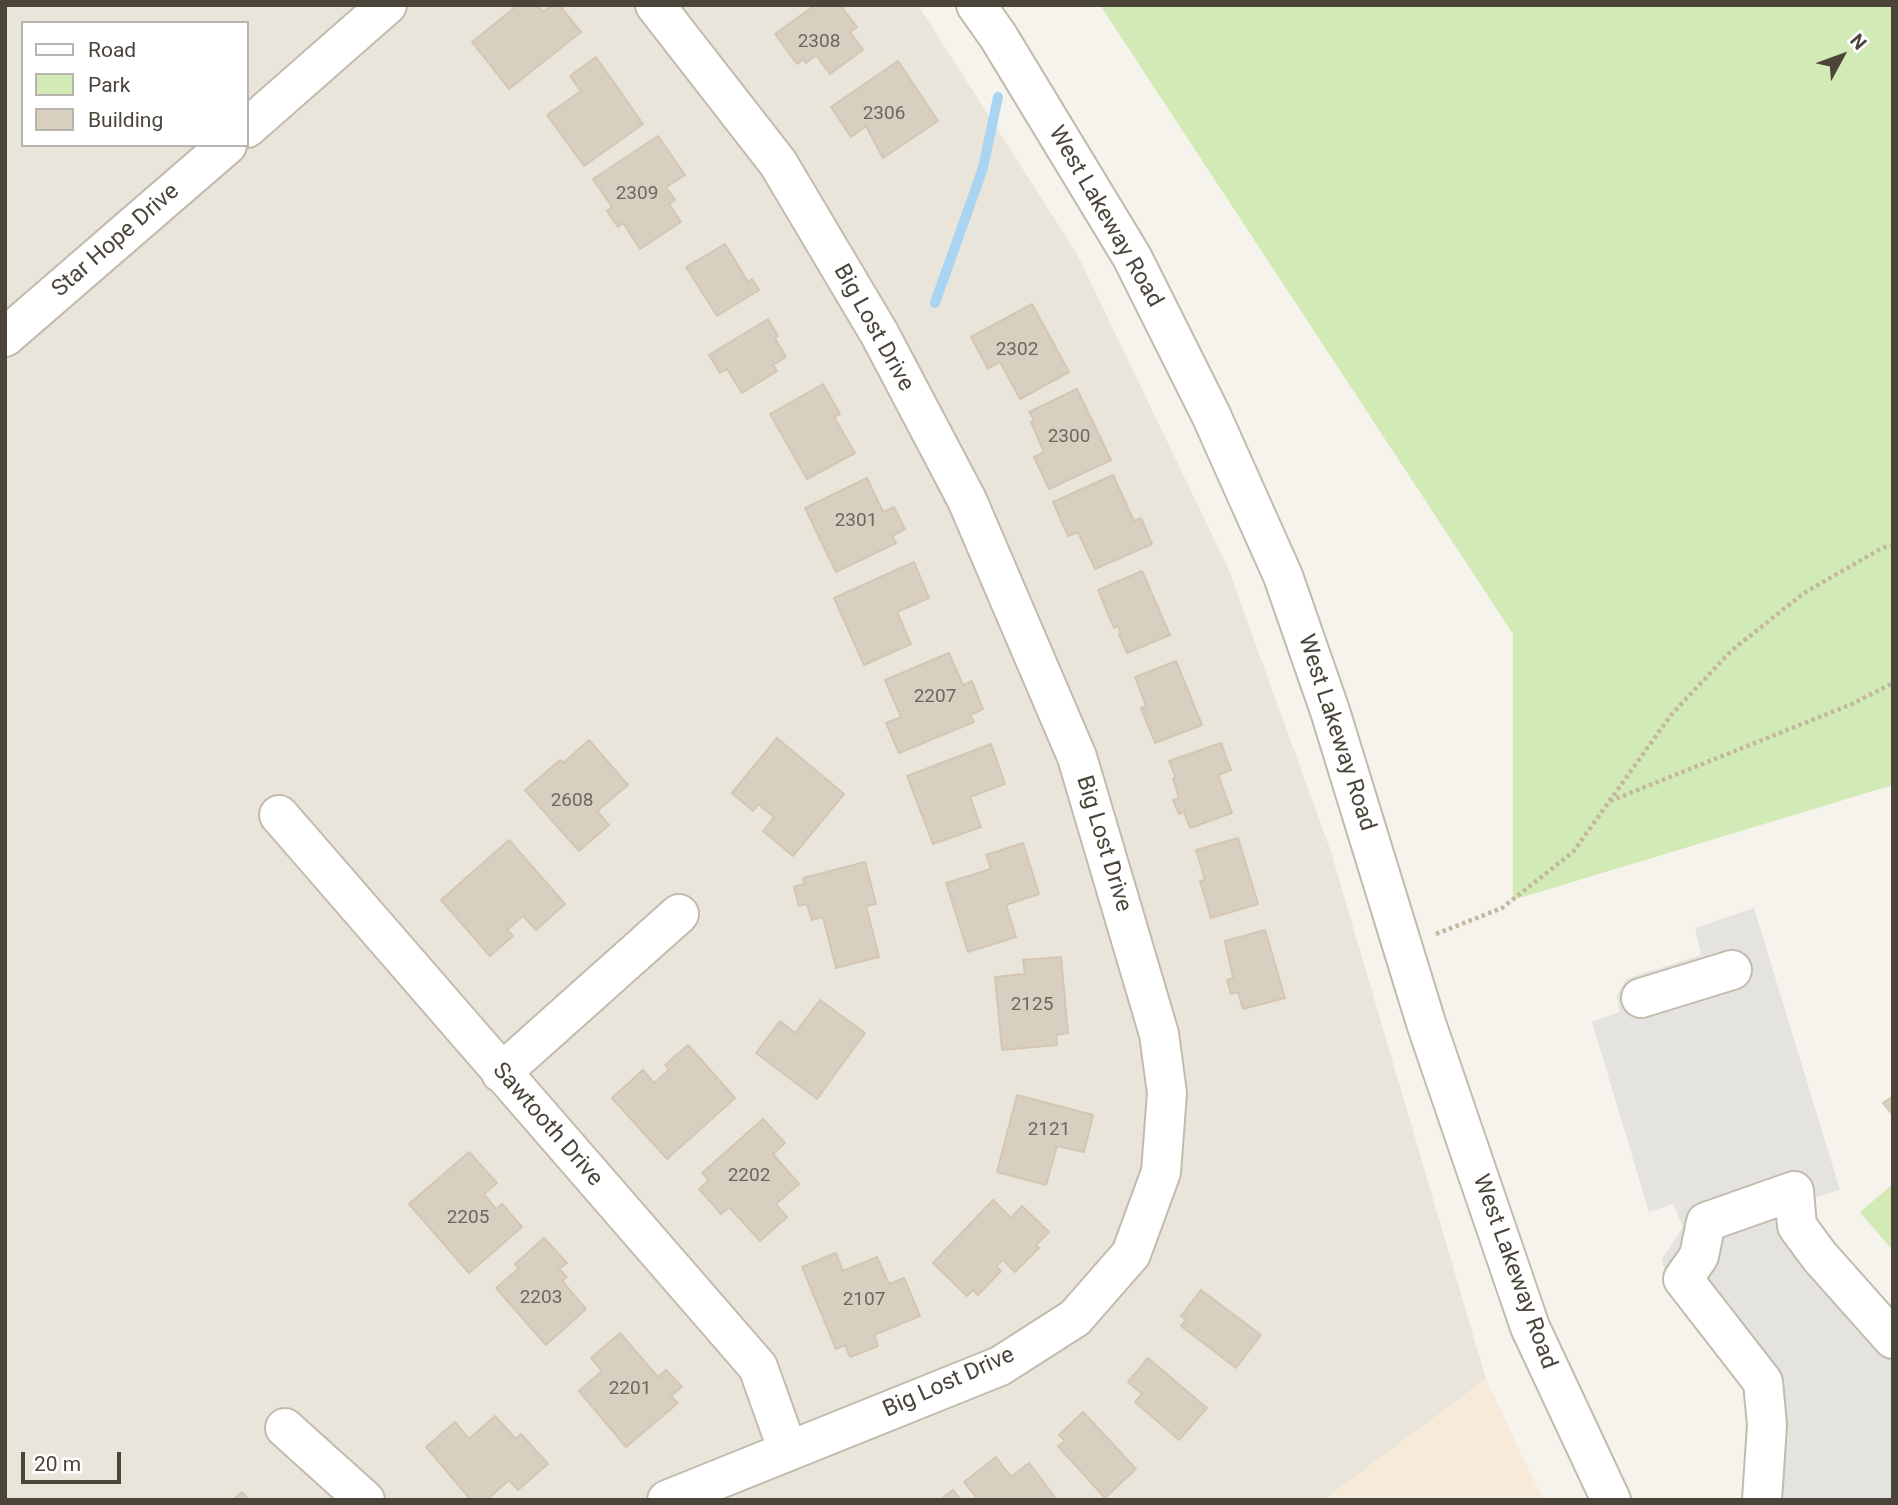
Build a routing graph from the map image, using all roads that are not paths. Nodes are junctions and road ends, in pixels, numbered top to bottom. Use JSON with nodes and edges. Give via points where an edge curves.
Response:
{"nodes":[{"id":1,"x":387,"y":5,"type":"edge"},
{"id":2,"x":655,"y":5,"type":"edge"},
{"id":3,"x":976,"y":5,"type":"edge"},
{"id":4,"x":248,"y":127,"type":"edge"},
{"id":5,"x":225,"y":147,"type":"edge"},
{"id":6,"x":5,"y":337,"type":"edge"},
{"id":7,"x":279,"y":815,"type":"dead end"},
{"id":8,"x":679,"y":914,"type":"dead end"},
{"id":9,"x":1732,"y":970,"type":"dead end"},
{"id":10,"x":1641,"y":998,"type":"dead end"},
{"id":11,"x":501,"y":1073,"type":"junction"},
{"id":12,"x":1893,"y":1339,"type":"edge"},
{"id":13,"x":285,"y":1428,"type":"dead end"},
{"id":14,"x":788,"y":1451,"type":"junction"},
{"id":15,"x":365,"y":1500,"type":"edge"},
{"id":16,"x":667,"y":1500,"type":"edge"},
{"id":17,"x":1611,"y":1500,"type":"edge"},
{"id":18,"x":1762,"y":1500,"type":"edge"}],
"edges":[{"from":1,"to":4,"type":"street"},
{"from":2,"to":14,"type":"street","name":"Big Lost Drive","via":[[778,163],[879,333],[967,500],[1077,757],[1159,1034],[1167,1093],[1161,1172],[1131,1254],[1075,1318],[1000,1366]]},
{"from":3,"to":17,"type":"street","name":"West Lakeway Road","via":[[1132,257],[1217,428],[1283,576],[1331,711],[1426,1023],[1530,1327]]},
{"from":5,"to":6,"type":"street","name":"Star Hope Drive"},
{"from":7,"to":11,"type":"street","name":"Sawtooth Drive"},
{"from":8,"to":11,"type":"street"},
{"from":9,"to":10,"type":"street"},
{"from":11,"to":14,"type":"street","name":"Sawtooth Drive","via":[[758,1367]]},
{"from":12,"to":18,"type":"street","via":[[1797,1226],[1794,1191],[1706,1222],[1699,1256],[1683,1279],[1763,1382],[1767,1425]]},
{"from":13,"to":15,"type":"street"},
{"from":14,"to":16,"type":"street","name":"Big Lost Drive"}]}
